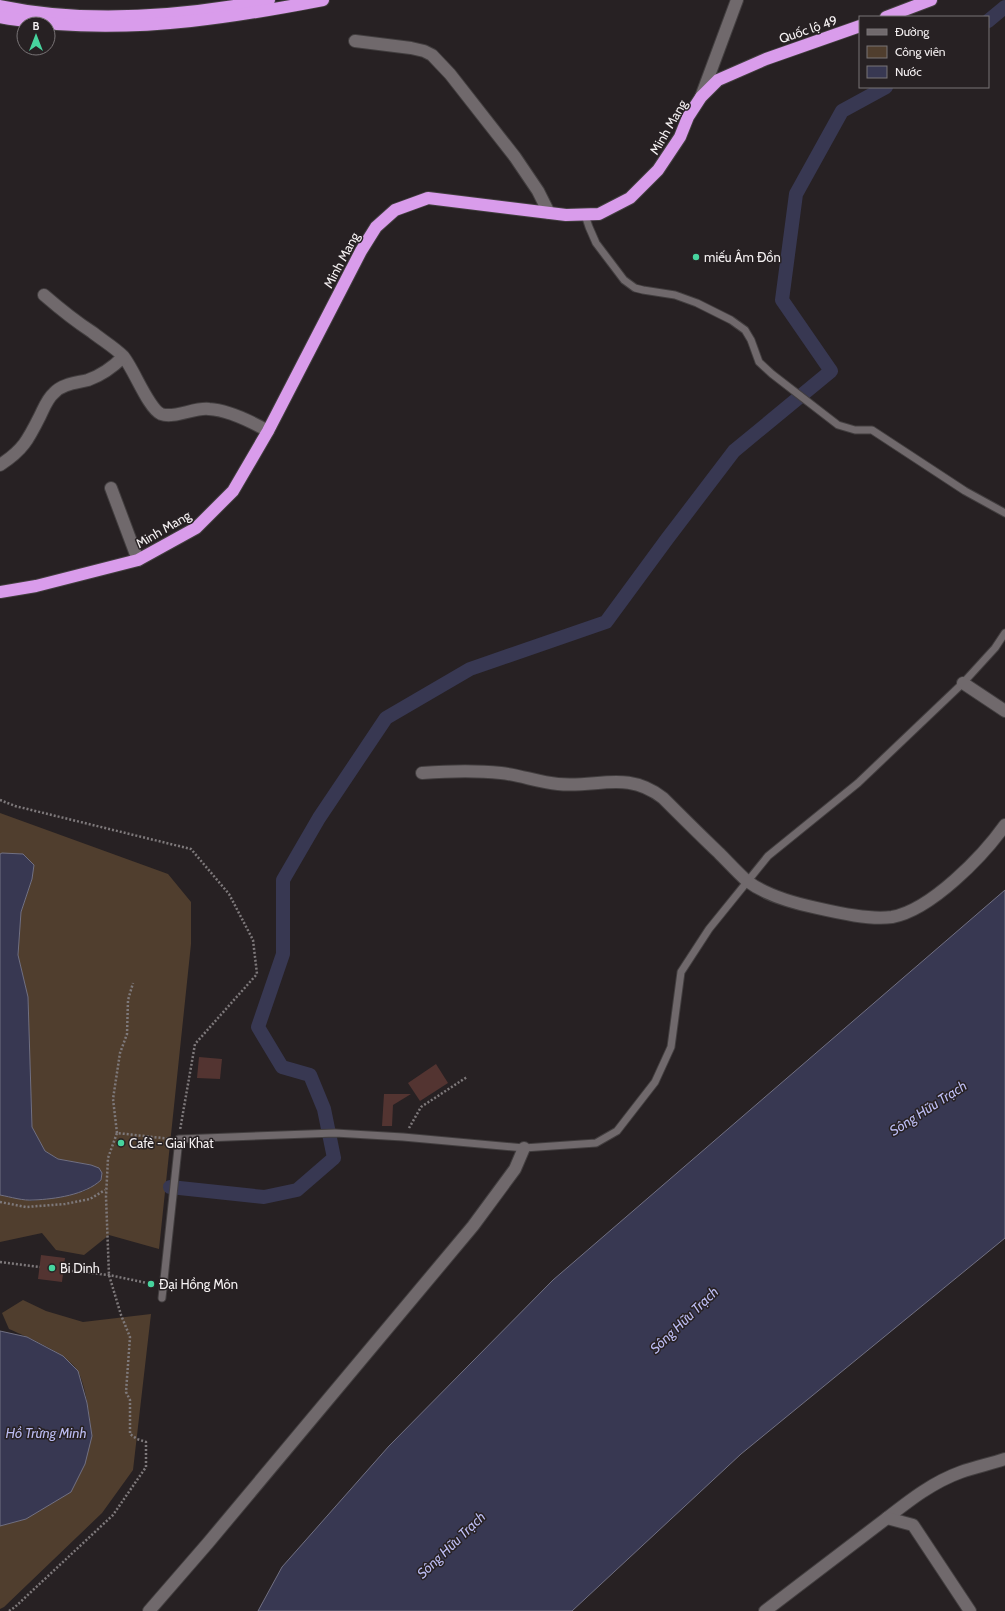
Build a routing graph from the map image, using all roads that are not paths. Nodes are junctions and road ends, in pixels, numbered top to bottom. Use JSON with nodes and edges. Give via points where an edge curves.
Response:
{"nodes":[{"id":1,"x":269,"y":0,"type":"edge"},
{"id":2,"x":323,"y":0,"type":"edge"},
{"id":3,"x":737,"y":0,"type":"edge"},
{"id":4,"x":931,"y":0,"type":"edge"},
{"id":5,"x":0,"y":6,"type":"edge"},
{"id":6,"x":889,"y":16,"type":"edge"},
{"id":7,"x":0,"y":17,"type":"edge"},
{"id":8,"x":859,"y":26,"type":"edge"},
{"id":9,"x":355,"y":41,"type":"dead end"},
{"id":10,"x":766,"y":59,"type":"joint"},
{"id":11,"x":701,"y":97,"type":"junction"},
{"id":12,"x":550,"y":213,"type":"junction"},
{"id":13,"x":586,"y":215,"type":"junction"},
{"id":14,"x":44,"y":295,"type":"dead end"},
{"id":15,"x":123,"y":357,"type":"junction"},
{"id":16,"x":268,"y":431,"type":"junction"},
{"id":17,"x":0,"y":465,"type":"edge"},
{"id":18,"x":111,"y":488,"type":"dead end"},
{"id":19,"x":1005,"y":513,"type":"edge"},
{"id":20,"x":138,"y":560,"type":"junction"},
{"id":21,"x":0,"y":592,"type":"edge"},
{"id":22,"x":1005,"y":633,"type":"edge"},
{"id":23,"x":963,"y":683,"type":"junction"},
{"id":24,"x":1005,"y":711,"type":"edge"},
{"id":25,"x":422,"y":773,"type":"dead end"},
{"id":26,"x":1005,"y":825,"type":"edge"},
{"id":27,"x":748,"y":881,"type":"junction"},
{"id":28,"x":524,"y":1148,"type":"junction"},
{"id":29,"x":162,"y":1298,"type":"dead end"},
{"id":30,"x":1005,"y":1459,"type":"edge"},
{"id":31,"x":887,"y":1518,"type":"junction"},
{"id":32,"x":149,"y":1611,"type":"edge"},
{"id":33,"x":765,"y":1611,"type":"edge"},
{"id":34,"x":970,"y":1611,"type":"edge"}],
"edges":[{"from":1,"to":5,"type":"highway","via":[[181,13],[95,16]]},
{"from":2,"to":7,"type":"highway","via":[[263,12],[184,23],[94,27]]},
{"from":3,"to":11,"type":"street"},
{"from":4,"to":6,"type":"highway"},
{"from":8,"to":10,"type":"highway","name":"Quốc lộ 49"},
{"from":9,"to":12,"type":"street","via":[[411,48],[432,55],[515,157]]},
{"from":10,"to":11,"type":"highway","name":"Minh Mang","via":[[718,80]]},
{"from":11,"to":13,"type":"highway","name":"Minh Mang","via":[[688,117],[680,137],[658,170],[630,198],[599,214]]},
{"from":12,"to":13,"type":"highway","name":"Minh Mang"},
{"from":12,"to":16,"type":"highway","name":"Minh Mang","via":[[428,198],[395,210],[376,227],[361,251]]},
{"from":13,"to":19,"type":"lane","via":[[596,243],[624,280],[634,288],[698,303],[731,320],[745,330],[761,364],[838,425],[855,430],[872,430],[965,491]]},
{"from":14,"to":15,"type":"street"},
{"from":15,"to":16,"type":"street","via":[[154,407],[162,414],[210,408],[243,418]]},
{"from":15,"to":17,"type":"street","via":[[100,374],[54,392],[24,446]]},
{"from":16,"to":20,"type":"highway","name":"Minh Mang","via":[[233,491],[196,528]]},
{"from":18,"to":20,"type":"street"},
{"from":20,"to":21,"type":"highway","name":"Minh Mang","via":[[36,586]]},
{"from":22,"to":23,"type":"lane","via":[[996,648]]},
{"from":23,"to":24,"type":"street"},
{"from":23,"to":27,"type":"lane","via":[[858,783],[768,856]]},
{"from":25,"to":27,"type":"street","via":[[461,770],[502,773],[558,784],[621,782],[643,785],[663,798]]},
{"from":26,"to":27,"type":"street","via":[[978,857],[933,898],[913,910],[891,917],[858,915],[808,906],[777,897]]},
{"from":27,"to":28,"type":"lane","via":[[709,929],[681,972],[671,1047],[655,1082],[617,1131],[596,1143]]},
{"from":28,"to":29,"type":"lane","via":[[336,1133],[179,1139]]},
{"from":28,"to":32,"type":"street","via":[[515,1169],[473,1226]]},
{"from":30,"to":31,"type":"street","via":[[941,1481]]},
{"from":31,"to":33,"type":"street"},
{"from":31,"to":34,"type":"street","via":[[913,1525]]}]}
